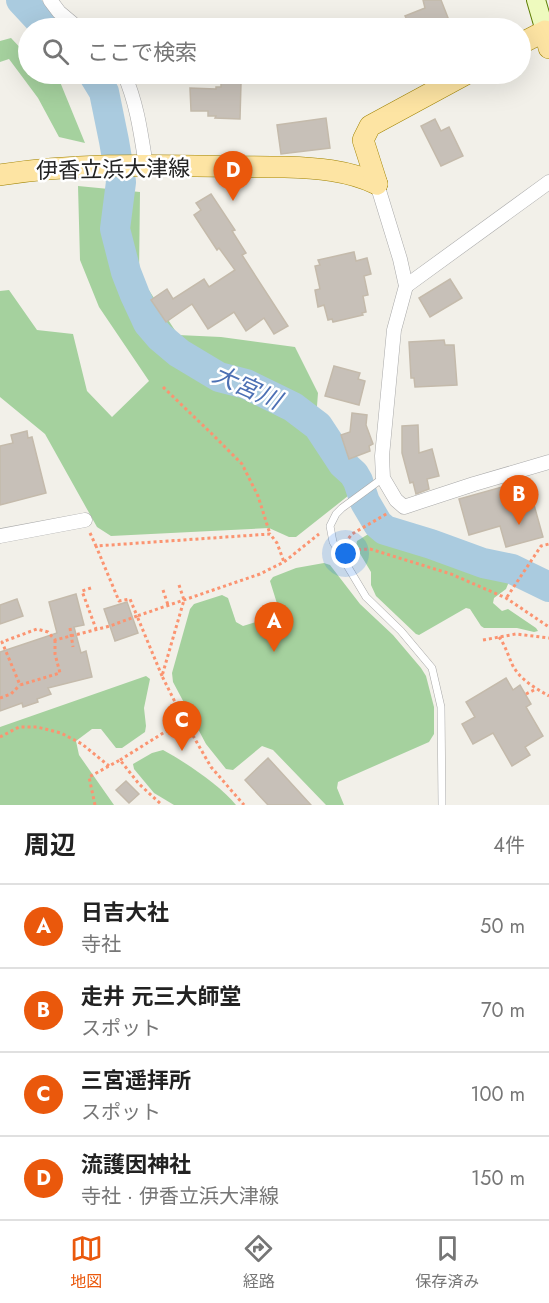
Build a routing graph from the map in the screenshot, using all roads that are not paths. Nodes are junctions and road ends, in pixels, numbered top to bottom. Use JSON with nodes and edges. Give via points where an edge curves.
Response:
{"nodes":[{"id":1,"x":50,"y":0,"type":"edge"},
{"id":2,"x":536,"y":0,"type":"edge"},
{"id":3,"x":66,"y":18,"type":"edge"},
{"id":4,"x":547,"y":39,"type":"edge"},
{"id":5,"x":531,"y":42,"type":"edge"},
{"id":6,"x":129,"y":84,"type":"edge"},
{"id":7,"x":448,"y":84,"type":"edge"},
{"id":8,"x":139,"y":166,"type":"junction"},
{"id":9,"x":0,"y":175,"type":"edge"},
{"id":10,"x":549,"y":182,"type":"edge"},
{"id":11,"x":377,"y":184,"type":"junction"},
{"id":12,"x":406,"y":286,"type":"junction"},
{"id":13,"x":549,"y":462,"type":"edge"},
{"id":14,"x":378,"y":482,"type":"junction"},
{"id":15,"x":85,"y":520,"type":"road end"},
{"id":16,"x":0,"y":536,"type":"edge"},
{"id":17,"x":442,"y":805,"type":"edge"}],
"edges":[{"from":1,"to":3,"type":"street"},
{"from":2,"to":4,"type":"main road"},
{"from":4,"to":5,"type":"main road"},
{"from":6,"to":8,"type":"street","via":[[139,124]]},
{"from":7,"to":11,"type":"main road","via":[[370,126],[363,140]]},
{"from":8,"to":9,"type":"main road","name":"伊香立浜大津線","via":[[29,170]]},
{"from":8,"to":11,"type":"main road","name":"伊香立浜大津線","via":[[311,168],[345,173]]},
{"from":10,"to":12,"type":"street"},
{"from":11,"to":12,"type":"street"},
{"from":12,"to":14,"type":"street","via":[[394,330]]},
{"from":13,"to":14,"type":"street","via":[[404,507]]},
{"from":14,"to":17,"type":"lane","via":[[336,514],[330,526],[333,542],[366,597],[432,668],[441,707]]},
{"from":15,"to":16,"type":"street"}]}
